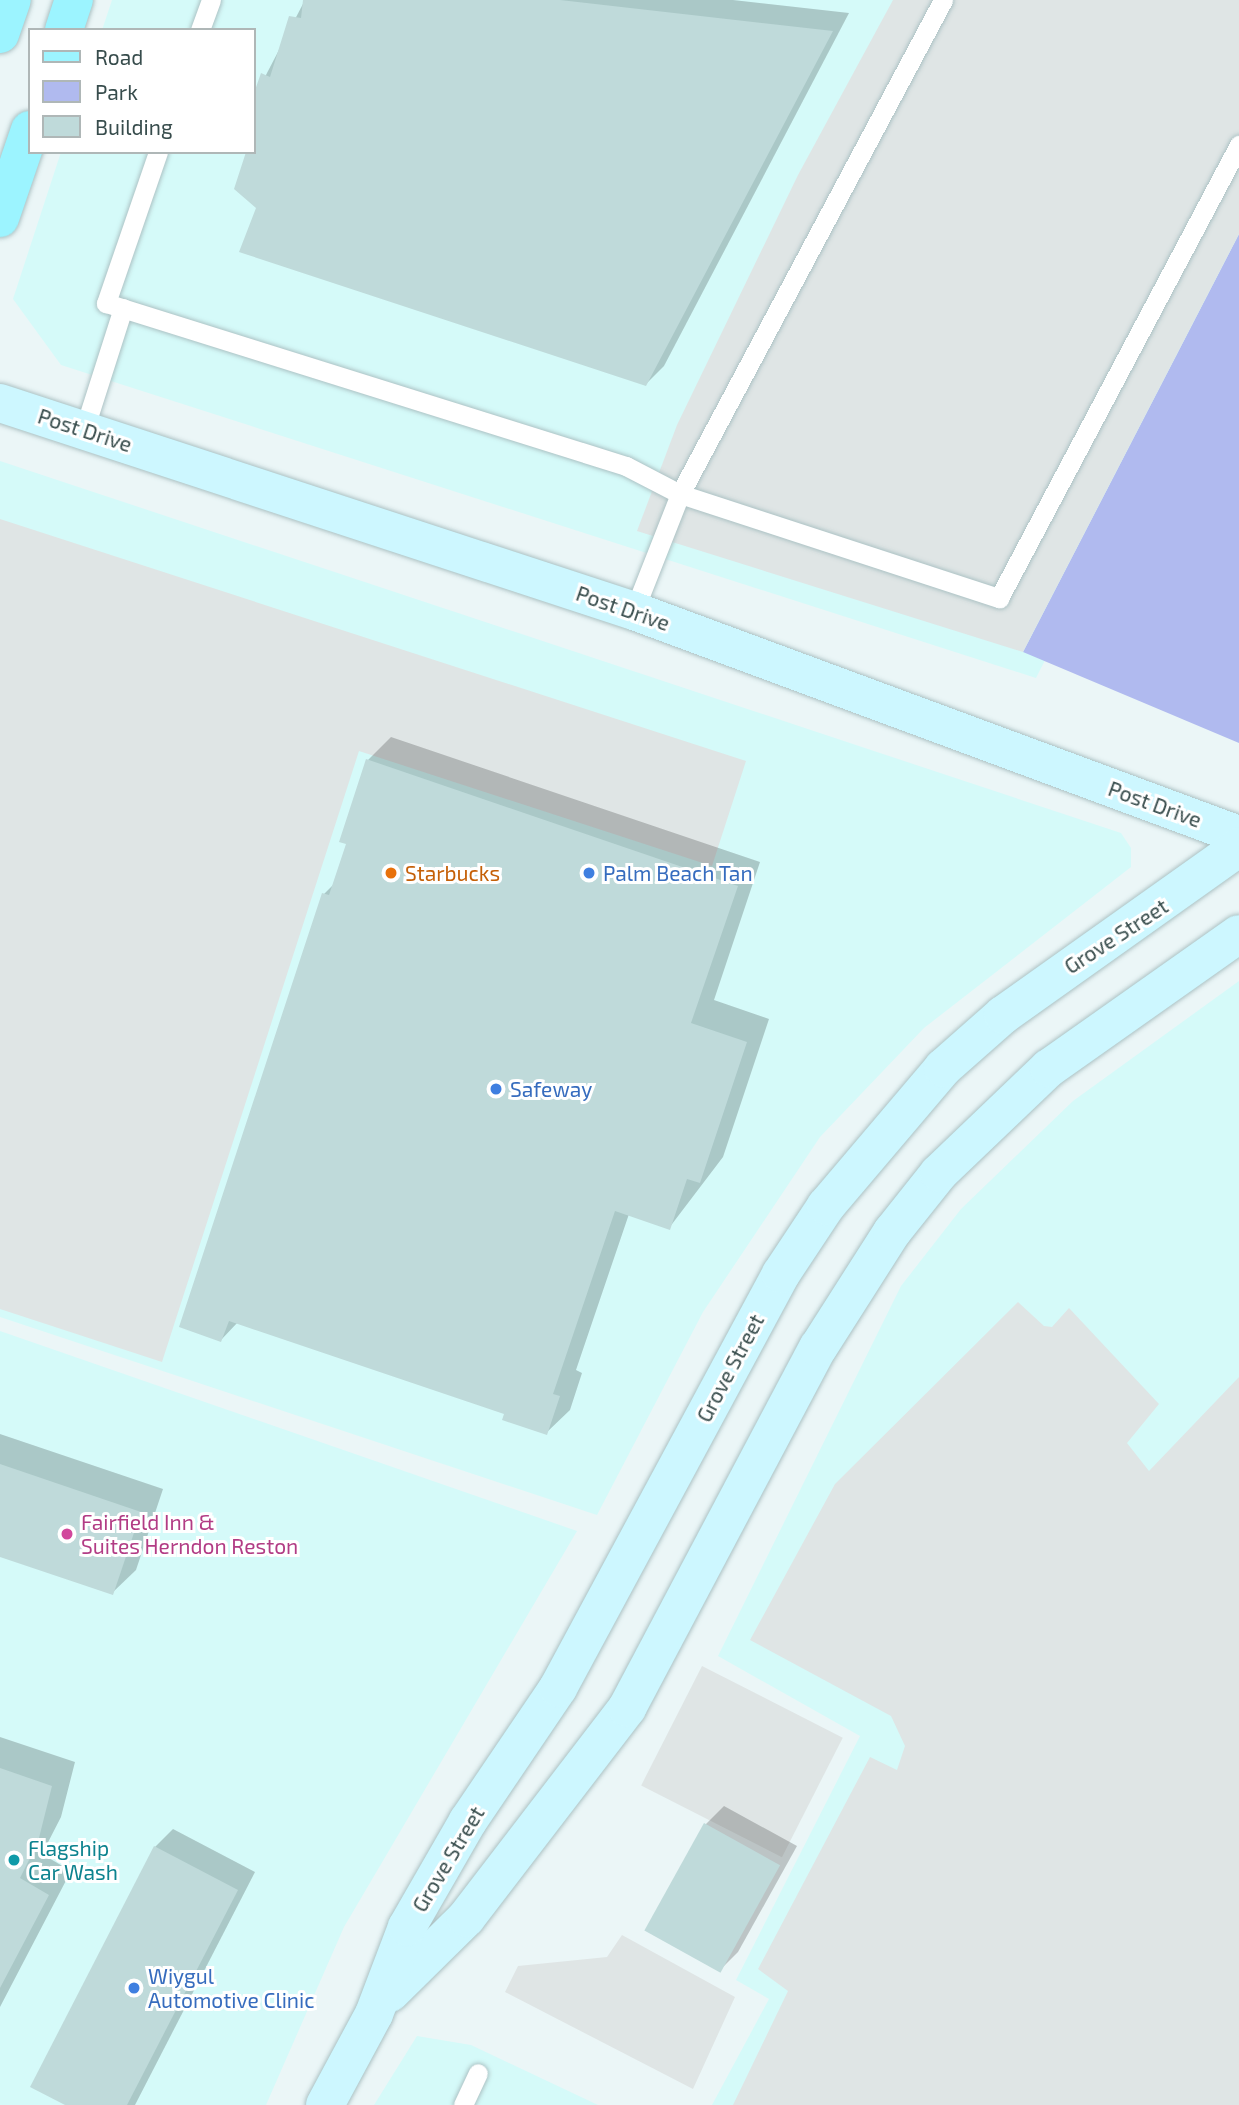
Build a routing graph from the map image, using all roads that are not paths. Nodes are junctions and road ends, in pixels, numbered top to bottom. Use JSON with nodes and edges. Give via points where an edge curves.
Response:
{"nodes":[{"id":1,"x":12,"y":0,"type":"edge"},
{"id":2,"x":74,"y":0,"type":"edge"},
{"id":3,"x":211,"y":0,"type":"edge"},
{"id":4,"x":943,"y":0,"type":"edge"},
{"id":5,"x":65,"y":28,"type":"edge"},
{"id":6,"x":201,"y":28,"type":"edge"},
{"id":7,"x":0,"y":34,"type":"edge"},
{"id":8,"x":28,"y":136,"type":"edge"},
{"id":9,"x":1239,"y":145,"type":"edge"},
{"id":10,"x":157,"y":154,"type":"edge"},
{"id":11,"x":0,"y":218,"type":"edge"},
{"id":12,"x":123,"y":308,"type":"junction"},
{"id":13,"x":0,"y":403,"type":"edge"},
{"id":14,"x":84,"y":430,"type":"junction"},
{"id":15,"x":680,"y":494,"type":"junction"},
{"id":16,"x":634,"y":611,"type":"junction"},
{"id":17,"x":1239,"y":835,"type":"edge"},
{"id":18,"x":1239,"y":847,"type":"edge"},
{"id":19,"x":1239,"y":934,"type":"edge"},
{"id":20,"x":374,"y":2014,"type":"junction"},
{"id":21,"x":478,"y":2073,"type":"dead end"},
{"id":22,"x":325,"y":2105,"type":"edge"},
{"id":23,"x":463,"y":2105,"type":"edge"}],
"edges":[{"from":1,"to":7,"type":"main road"},
{"from":2,"to":5,"type":"main road"},
{"from":3,"to":6,"type":"lane"},
{"from":4,"to":15,"type":"lane"},
{"from":8,"to":11,"type":"main road"},
{"from":9,"to":15,"type":"lane","via":[[999,598]]},
{"from":10,"to":12,"type":"lane","via":[[106,303]]},
{"from":12,"to":14,"type":"lane"},
{"from":12,"to":15,"type":"lane","via":[[626,466]]},
{"from":13,"to":14,"type":"street","name":"Post Drive"},
{"from":14,"to":16,"type":"street","name":"Post Drive"},
{"from":15,"to":16,"type":"lane"},
{"from":16,"to":17,"type":"street","name":"Post Drive"},
{"from":18,"to":20,"type":"street","name":"Grove Street","via":[[1003,1015],[943,1069],[826,1206],[781,1274],[558,1688],[468,1821],[407,1927]]},
{"from":19,"to":20,"type":"street","name":"Grove Street","via":[[1049,1068],[939,1173],[892,1232],[818,1348],[627,1708],[467,1918]]},
{"from":20,"to":22,"type":"street","name":"Grove Street"},
{"from":21,"to":23,"type":"lane"}]}
